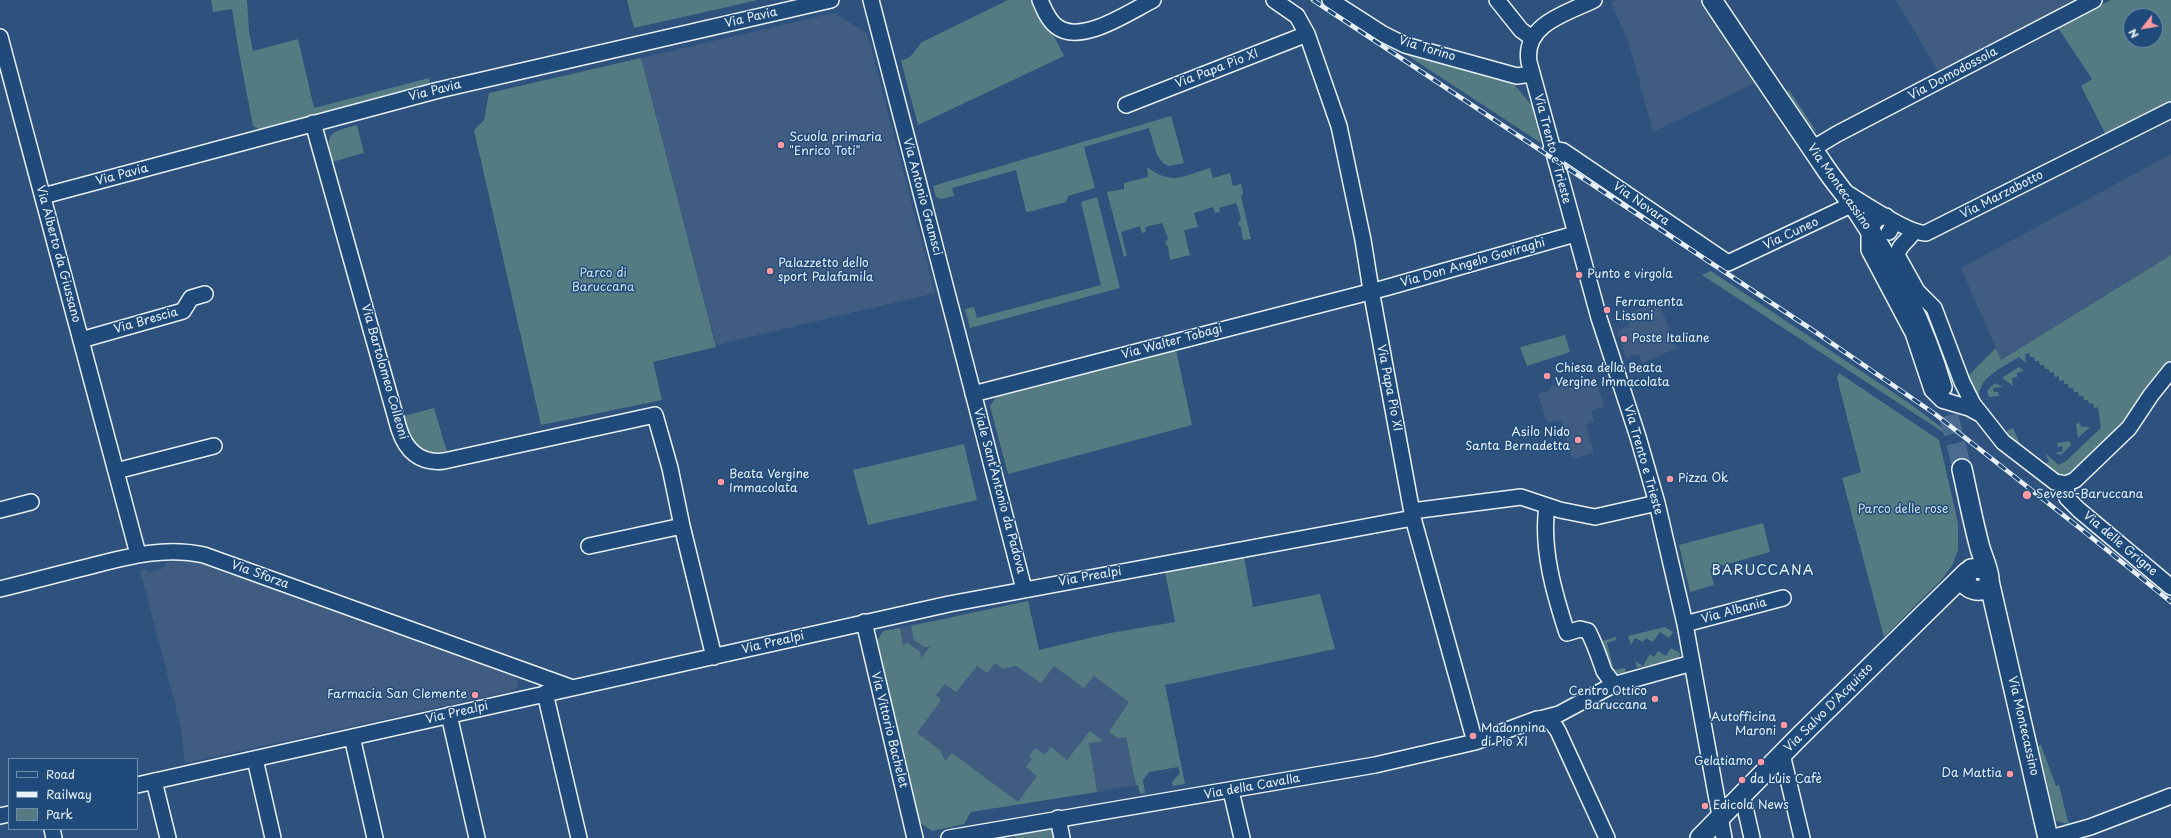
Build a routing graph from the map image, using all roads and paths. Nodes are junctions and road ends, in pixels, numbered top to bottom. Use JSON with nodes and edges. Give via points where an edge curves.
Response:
{"nodes":[{"id":1,"x":831,"y":0,"type":"edge"},
{"id":2,"x":871,"y":0,"type":"edge"},
{"id":3,"x":1040,"y":0,"type":"edge"},
{"id":4,"x":1153,"y":0,"type":"edge"},
{"id":5,"x":1274,"y":0,"type":"edge"},
{"id":6,"x":1330,"y":0,"type":"edge"},
{"id":7,"x":1497,"y":0,"type":"edge"},
{"id":8,"x":1594,"y":0,"type":"edge"},
{"id":9,"x":1712,"y":0,"type":"edge"},
{"id":10,"x":2094,"y":0,"type":"edge"},
{"id":11,"x":1307,"y":34,"type":"junction"},
{"id":12,"x":0,"y":37,"type":"edge"},
{"id":13,"x":1532,"y":38,"type":"junction"},
{"id":14,"x":1531,"y":74,"type":"junction"},
{"id":15,"x":1126,"y":105,"type":"dead end"},
{"id":16,"x":2171,"y":110,"type":"edge"},
{"id":17,"x":312,"y":123,"type":"junction"},
{"id":18,"x":1551,"y":149,"type":"junction"},
{"id":19,"x":1812,"y":149,"type":"junction"},
{"id":20,"x":1836,"y":183,"type":"junction"},
{"id":21,"x":42,"y":196,"type":"junction"},
{"id":22,"x":1853,"y":204,"type":"junction"},
{"id":23,"x":1886,"y":216,"type":"junction"},
{"id":24,"x":1869,"y":229,"type":"junction"},
{"id":25,"x":1910,"y":229,"type":"junction"},
{"id":26,"x":1889,"y":232,"type":"junction"},
{"id":27,"x":1575,"y":234,"type":"junction"},
{"id":28,"x":1882,"y":251,"type":"junction"},
{"id":29,"x":1728,"y":263,"type":"joint"},
{"id":30,"x":1370,"y":290,"type":"junction"},
{"id":31,"x":205,"y":294,"type":"dead end"},
{"id":32,"x":81,"y":340,"type":"junction"},
{"id":33,"x":2171,"y":370,"type":"edge"},
{"id":34,"x":1962,"y":382,"type":"junction"},
{"id":35,"x":973,"y":394,"type":"junction"},
{"id":36,"x":1945,"y":394,"type":"junction"},
{"id":37,"x":1982,"y":416,"type":"junction"},
{"id":38,"x":214,"y":446,"type":"dead end"},
{"id":39,"x":1962,"y":469,"type":"tunnel mouth"},
{"id":40,"x":116,"y":471,"type":"junction"},
{"id":41,"x":2066,"y":484,"type":"junction"},
{"id":42,"x":31,"y":502,"type":"dead end"},
{"id":43,"x":1657,"y":503,"type":"junction"},
{"id":44,"x":1547,"y":506,"type":"junction"},
{"id":45,"x":0,"y":510,"type":"edge"},
{"id":46,"x":1412,"y":514,"type":"junction"},
{"id":47,"x":682,"y":526,"type":"junction"},
{"id":48,"x":589,"y":546,"type":"dead end"},
{"id":49,"x":138,"y":554,"type":"junction"},
{"id":50,"x":1977,"y":580,"type":"junction"},
{"id":51,"x":2171,"y":587,"type":"edge"},
{"id":52,"x":0,"y":589,"type":"edge"},
{"id":53,"x":1024,"y":589,"type":"junction"},
{"id":54,"x":1783,"y":598,"type":"dead end"},
{"id":55,"x":864,"y":622,"type":"junction"},
{"id":56,"x":1685,"y":624,"type":"junction"},
{"id":57,"x":714,"y":657,"type":"junction"},
{"id":58,"x":1692,"y":663,"type":"junction"},
{"id":59,"x":514,"y":667,"type":"junction"},
{"id":60,"x":570,"y":687,"type":"junction"},
{"id":61,"x":1607,"y":688,"type":"junction"},
{"id":62,"x":538,"y":695,"type":"junction"},
{"id":63,"x":449,"y":715,"type":"junction"},
{"id":64,"x":1552,"y":720,"type":"junction"},
{"id":65,"x":352,"y":737,"type":"junction"},
{"id":66,"x":1475,"y":742,"type":"junction"},
{"id":67,"x":1782,"y":754,"type":"junction"},
{"id":68,"x":255,"y":759,"type":"junction"},
{"id":69,"x":154,"y":781,"type":"junction"},
{"id":70,"x":138,"y":785,"type":"edge"},
{"id":71,"x":1231,"y":791,"type":"junction"},
{"id":72,"x":1742,"y":794,"type":"junction"},
{"id":73,"x":2171,"y":796,"type":"edge"},
{"id":74,"x":1058,"y":818,"type":"junction"},
{"id":75,"x":1720,"y":818,"type":"junction"},
{"id":76,"x":168,"y":838,"type":"edge"},
{"id":77,"x":273,"y":838,"type":"edge"},
{"id":78,"x":375,"y":838,"type":"edge"},
{"id":79,"x":477,"y":838,"type":"edge"},
{"id":80,"x":579,"y":838,"type":"edge"},
{"id":81,"x":915,"y":838,"type":"edge"},
{"id":82,"x":949,"y":838,"type":"edge"},
{"id":83,"x":1062,"y":838,"type":"edge"},
{"id":84,"x":1242,"y":838,"type":"edge"},
{"id":85,"x":1607,"y":838,"type":"edge"},
{"id":86,"x":1700,"y":838,"type":"edge"},
{"id":87,"x":1724,"y":838,"type":"edge"},
{"id":88,"x":1752,"y":838,"type":"edge"},
{"id":89,"x":1802,"y":838,"type":"edge"},
{"id":90,"x":2049,"y":838,"type":"edge"}],
"edges":[{"from":1,"to":17,"type":"street","name":"Via Pavia","via":[[439,90]]},
{"from":2,"to":35,"type":"street","name":"Via Antonio Gramsci"},
{"from":3,"to":4,"type":"street","via":[[1056,27],[1071,32],[1082,32],[1098,27]]},
{"from":5,"to":11,"type":"street","name":"Via Papa Pio XI","via":[[1297,16]]},
{"from":6,"to":14,"type":"street","name":"Via Torino","via":[[1405,45],[1516,76]]},
{"from":7,"to":13,"type":"street","via":[[1521,30]]},
{"from":8,"to":13,"type":"street","via":[[1548,22]]},
{"from":9,"to":19,"type":"street","name":"Via Montecassino"},
{"from":10,"to":19,"type":"street","name":"Via Domodossola"},
{"from":11,"to":15,"type":"street","name":"Via Papa Pio XI"},
{"from":11,"to":30,"type":"street","name":"Via Papa Pio XI","via":[[1339,126],[1363,240]]},
{"from":12,"to":21,"type":"street","name":"Via Alberto da Giussano"},
{"from":13,"to":14,"type":"street","name":"Via Trento e Trieste","via":[[1528,51]]},
{"from":14,"to":18,"type":"street","name":"Via Trento e Trieste"},
{"from":16,"to":25,"type":"street","name":"Via Marzabotto","via":[[1930,231],[1923,233]]},
{"from":17,"to":21,"type":"street","name":"Via Pavia"},
{"from":17,"to":47,"type":"street","name":"Via Bartolomeo Colleoni","via":[[399,429],[409,450],[420,458],[444,462],[655,415],[670,468]]},
{"from":18,"to":27,"type":"street","name":"Via Trento e Trieste"},
{"from":18,"to":29,"type":"street","name":"Via Novara","via":[[1563,151]]},
{"from":19,"to":20,"type":"street","name":"Via Montecassino"},
{"from":20,"to":22,"type":"street","name":"Via Montecassino"},
{"from":20,"to":23,"type":"street","via":[[1861,202]]},
{"from":21,"to":32,"type":"street","name":"Via Alberto da Giussano"},
{"from":22,"to":24,"type":"street","name":"Via Montecassino"},
{"from":22,"to":29,"type":"street","name":"Via Cuneo"},
{"from":23,"to":24,"type":"street","via":[[1877,219]]},
{"from":23,"to":25,"type":"street"},
{"from":23,"to":26,"type":"street","via":[[1892,222]]},
{"from":24,"to":28,"type":"street","name":"Via Montecassino"},
{"from":24,"to":36,"type":"street","via":[[1870,250],[1913,333],[1932,390],[1938,398]]},
{"from":25,"to":26,"type":"street","name":"Via Marzabotto","via":[[1898,227]]},
{"from":25,"to":34,"type":"street","via":[[1910,239],[1900,247],[1898,257],[1917,291],[1931,303],[1937,313]]},
{"from":26,"to":28,"type":"street","via":[[1883,240]]},
{"from":27,"to":30,"type":"street","name":"Via Don Angelo Gaviraghi"},
{"from":27,"to":43,"type":"street","name":"Via Trento e Trieste"},
{"from":28,"to":36,"type":"street","name":"Via Montecassino","via":[[1923,330]]},
{"from":30,"to":35,"type":"street","name":"Via Walter Tobagi"},
{"from":30,"to":46,"type":"street","name":"Via Papa Pio XI"},
{"from":31,"to":32,"type":"street","name":"Via Brescia","via":[[191,298],[183,311]]},
{"from":32,"to":40,"type":"street","name":"Via Alberto da Giussano"},
{"from":33,"to":41,"type":"street","via":[[2129,428],[2079,477]]},
{"from":34,"to":36,"type":"street","via":[[1963,389],[1957,400]]},
{"from":34,"to":37,"type":"street"},
{"from":35,"to":53,"type":"street","name":"Viale Sant’Antonio da Padova"},
{"from":36,"to":37,"type":"street"},
{"from":37,"to":41,"type":"street","via":[[1999,438],[2010,447],[2055,482]]},
{"from":38,"to":40,"type":"street"},
{"from":39,"to":50,"type":"street","via":[[1977,534]]},
{"from":40,"to":49,"type":"street","name":"Via Alberto da Giussano"},
{"from":41,"to":51,"type":"street","name":"Via delle Grigne","via":[[2067,498],[2079,510]]},
{"from":42,"to":45,"type":"street"},
{"from":43,"to":44,"type":"street","name":"Via Prealpi","via":[[1595,517]]},
{"from":43,"to":56,"type":"street","name":"Via Trento e Trieste"},
{"from":44,"to":46,"type":"street","name":"Via Prealpi","via":[[1521,497]]},
{"from":44,"to":61,"type":"street","via":[[1546,527],[1552,582],[1565,629],[1567,633],[1585,630],[1598,650]]},
{"from":46,"to":53,"type":"street","name":"Via Prealpi"},
{"from":46,"to":66,"type":"street","name":"Via Papa Pio XI"},
{"from":47,"to":48,"type":"street"},
{"from":47,"to":57,"type":"street","name":"Via Bartolomeo Colleoni"},
{"from":49,"to":52,"type":"street","name":"Via Sforza"},
{"from":49,"to":59,"type":"street","name":"Via Sforza","via":[[176,550],[204,555]]},
{"from":50,"to":67,"type":"street","name":"Via Salvo D'Acquisto","via":[[1940,598]]},
{"from":50,"to":90,"type":"street","name":"Via Montecassino","via":[[1997,615]]},
{"from":53,"to":55,"type":"street","name":"Via Prealpi"},
{"from":54,"to":56,"type":"street","name":"Via Albania"},
{"from":55,"to":57,"type":"street","name":"Via Prealpi"},
{"from":55,"to":81,"type":"street","name":"Via Vittorio Bachelet"},
{"from":56,"to":58,"type":"street","name":"Via Trento e Trieste"},
{"from":57,"to":60,"type":"street","name":"Via Prealpi"},
{"from":58,"to":61,"type":"street","name":"Via della Cavalla"},
{"from":58,"to":75,"type":"street","name":"Via Trento e Trieste"},
{"from":59,"to":60,"type":"street","name":"Via Sforza"},
{"from":59,"to":62,"type":"street","name":"Via Sforza","via":[[524,675]]},
{"from":60,"to":62,"type":"street","name":"Via Prealpi"},
{"from":61,"to":64,"type":"street","name":"Via della Cavalla"},
{"from":62,"to":63,"type":"street","name":"Via Prealpi"},
{"from":62,"to":80,"type":"street","name":"Via Sforza"},
{"from":63,"to":65,"type":"street","name":"Via Prealpi"},
{"from":63,"to":79,"type":"street"},
{"from":64,"to":66,"type":"street","name":"Via della Cavalla"},
{"from":64,"to":85,"type":"street"},
{"from":65,"to":68,"type":"street","name":"Via Prealpi"},
{"from":65,"to":78,"type":"street"},
{"from":66,"to":71,"type":"street","name":"Via della Cavalla","via":[[1375,765]]},
{"from":67,"to":72,"type":"street","name":"Via Salvo D'Acquisto"},
{"from":67,"to":89,"type":"street"},
{"from":68,"to":69,"type":"street","name":"Via Prealpi"},
{"from":68,"to":77,"type":"street"},
{"from":69,"to":70,"type":"street","name":"Via Prealpi"},
{"from":69,"to":76,"type":"street"},
{"from":71,"to":74,"type":"street","name":"Via della Cavalla"},
{"from":71,"to":84,"type":"street"},
{"from":72,"to":75,"type":"street","name":"Via Salvo D'Acquisto"},
{"from":72,"to":88,"type":"street"},
{"from":73,"to":90,"type":"street","via":[[2090,827]]},
{"from":74,"to":82,"type":"street","name":"Via della Cavalla"},
{"from":74,"to":83,"type":"street"},
{"from":75,"to":86,"type":"street","name":"Via Salvo D'Acquisto"},
{"from":75,"to":87,"type":"street","name":"Via Trento e Trieste"}]}
